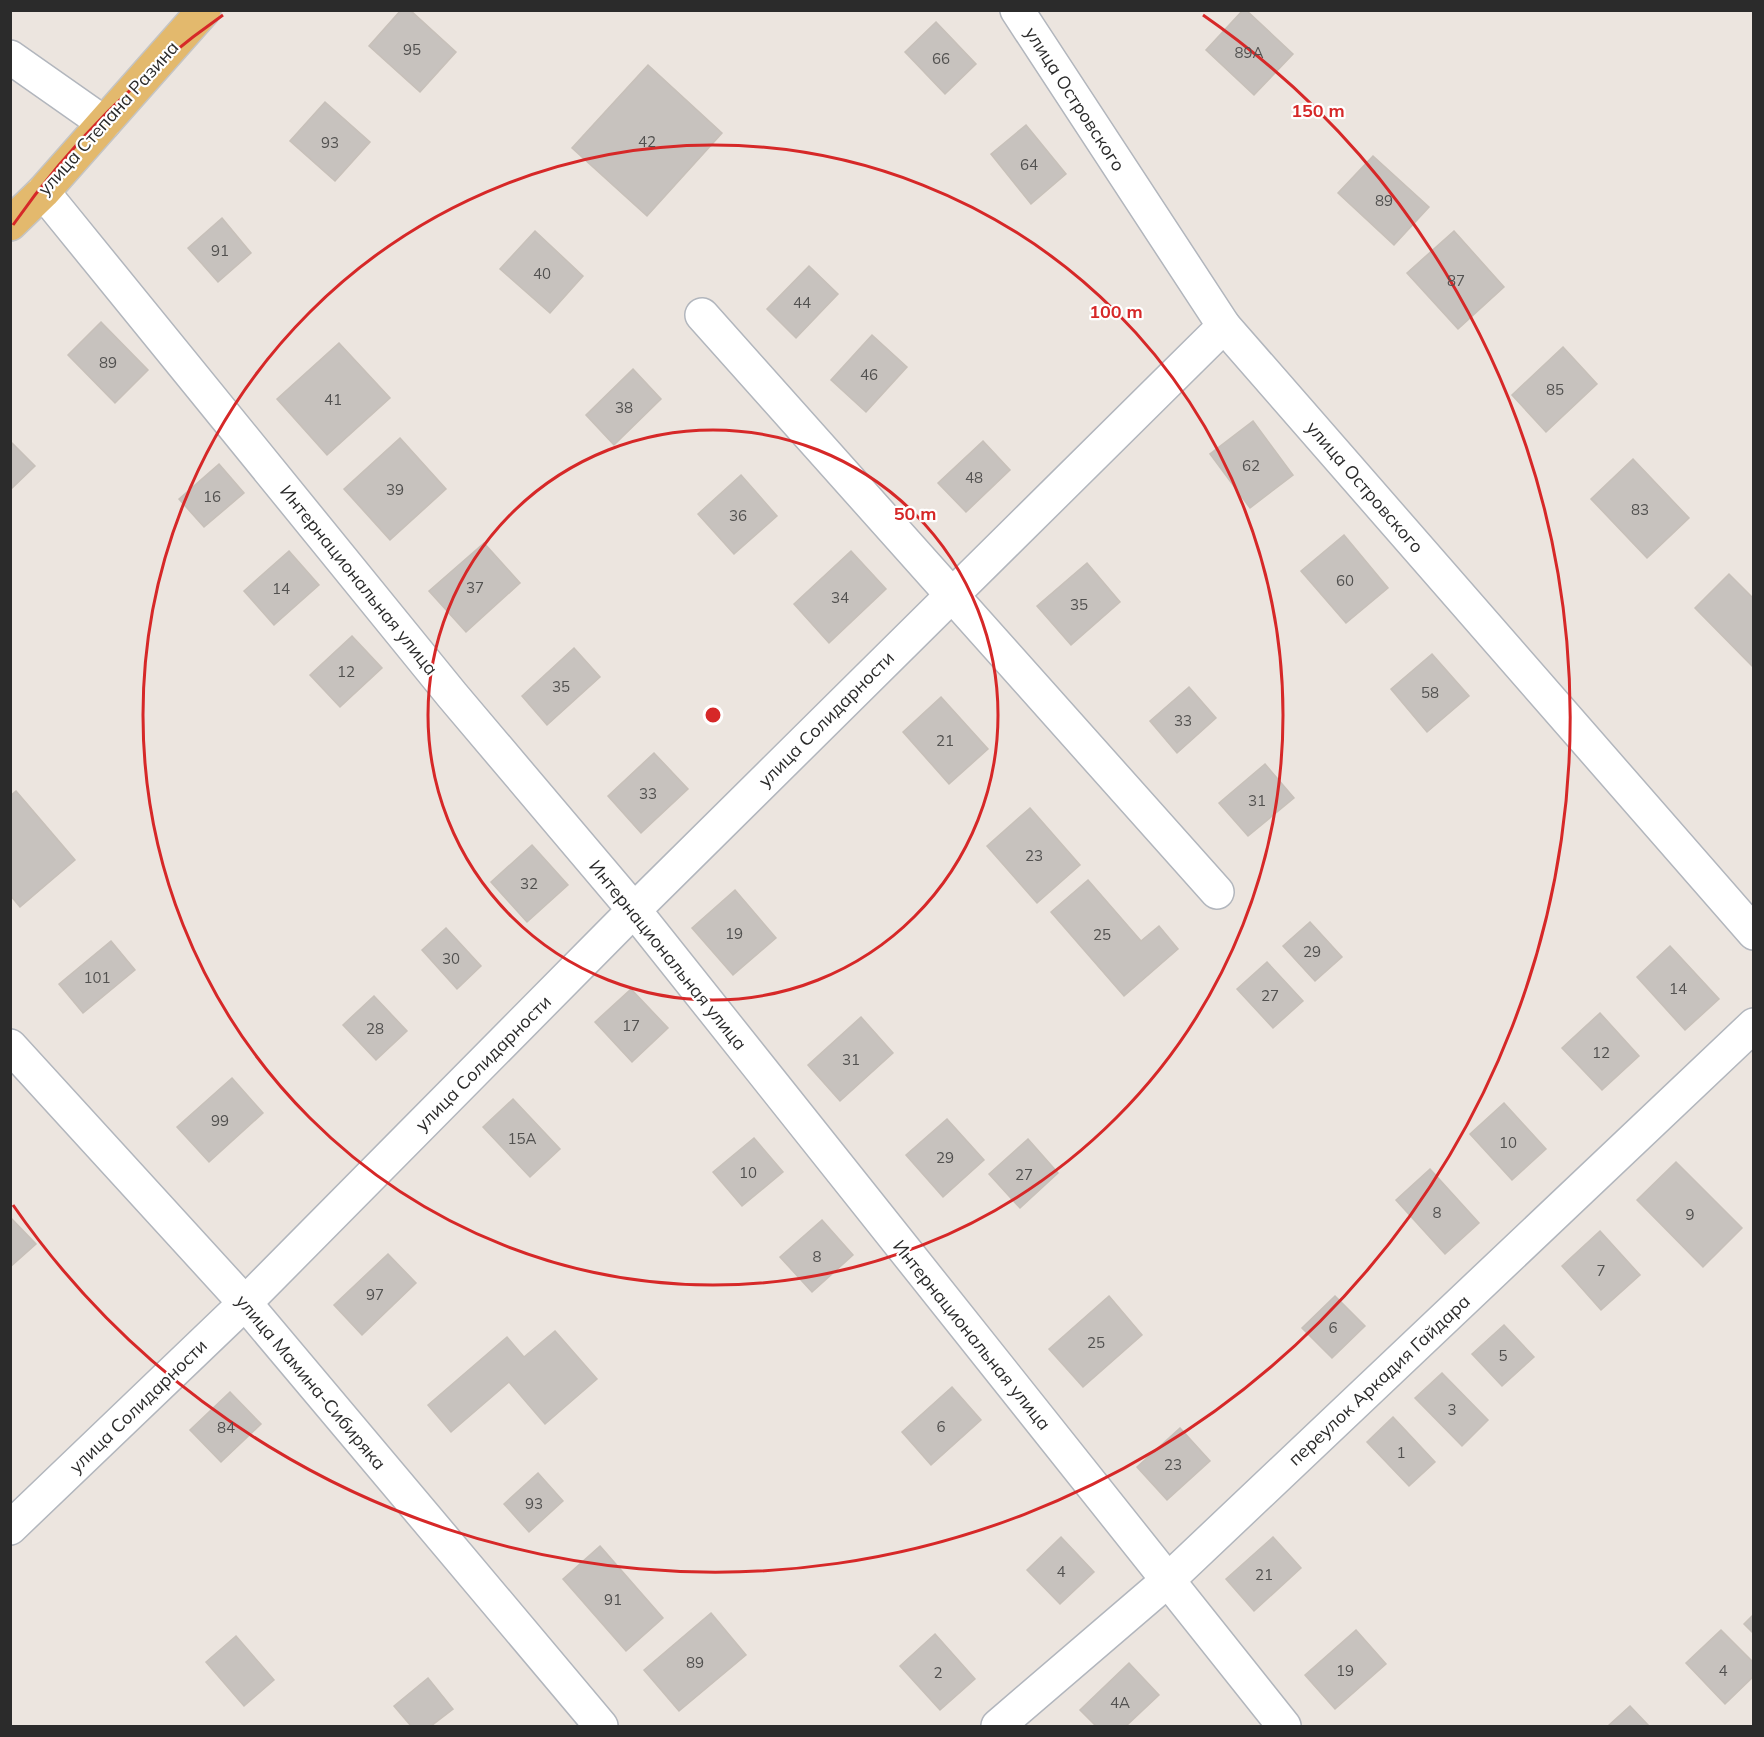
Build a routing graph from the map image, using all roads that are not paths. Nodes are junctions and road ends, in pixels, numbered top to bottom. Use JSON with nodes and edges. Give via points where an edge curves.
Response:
{"nodes":[{"id":1,"x":204,"y":10,"type":"edge"},
{"id":2,"x":1017,"y":10,"type":"edge"},
{"id":3,"x":10,"y":57,"type":"edge"},
{"id":4,"x":104,"y":123,"type":"junction"},
{"id":5,"x":43,"y":192,"type":"junction"},
{"id":6,"x":10,"y":224,"type":"edge"},
{"id":7,"x":702,"y":315,"type":"dead end"},
{"id":8,"x":1224,"y":326,"type":"junction"},
{"id":9,"x":952,"y":595,"type":"junction"},
{"id":10,"x":1217,"y":892,"type":"dead end"},
{"id":11,"x":634,"y":910,"type":"junction"},
{"id":12,"x":1754,"y":933,"type":"edge"},
{"id":13,"x":1754,"y":1025,"type":"edge"},
{"id":14,"x":10,"y":1046,"type":"edge"},
{"id":15,"x":245,"y":1303,"type":"junction"},
{"id":16,"x":10,"y":1528,"type":"edge"},
{"id":17,"x":1167,"y":1581,"type":"junction"},
{"id":18,"x":601,"y":1726,"type":"edge"},
{"id":19,"x":998,"y":1726,"type":"edge"},
{"id":20,"x":1284,"y":1726,"type":"edge"}],
"edges":[{"from":1,"to":4,"type":"main road","name":"улица Степана Разина"},
{"from":2,"to":8,"type":"street","name":"улица Островского"},
{"from":3,"to":4,"type":"street"},
{"from":4,"to":5,"type":"main road","name":"улица Степана Разина"},
{"from":5,"to":6,"type":"main road","name":"улица Степана Разина"},
{"from":5,"to":11,"type":"street","name":"Интернациональная улица","via":[[452,695]]},
{"from":7,"to":9,"type":"street"},
{"from":8,"to":9,"type":"street","name":"улица Солидарности"},
{"from":8,"to":12,"type":"street","name":"улица Островского"},
{"from":9,"to":10,"type":"street"},
{"from":9,"to":11,"type":"street","name":"улица Солидарности"},
{"from":11,"to":15,"type":"street","name":"улица Солидарности"},
{"from":11,"to":17,"type":"street","name":"Интернациональная улица"},
{"from":13,"to":17,"type":"street","name":"переулок Аркадия Гайдара"},
{"from":14,"to":15,"type":"street","name":"улица Мамина-Сибиряка"},
{"from":15,"to":16,"type":"street","name":"улица Солидарности"},
{"from":15,"to":18,"type":"street","name":"улица Мамина-Сибиряка"},
{"from":17,"to":19,"type":"street","name":"переулок Аркадия Гайдара"},
{"from":17,"to":20,"type":"street","name":"Интернациональная улица"}]}
